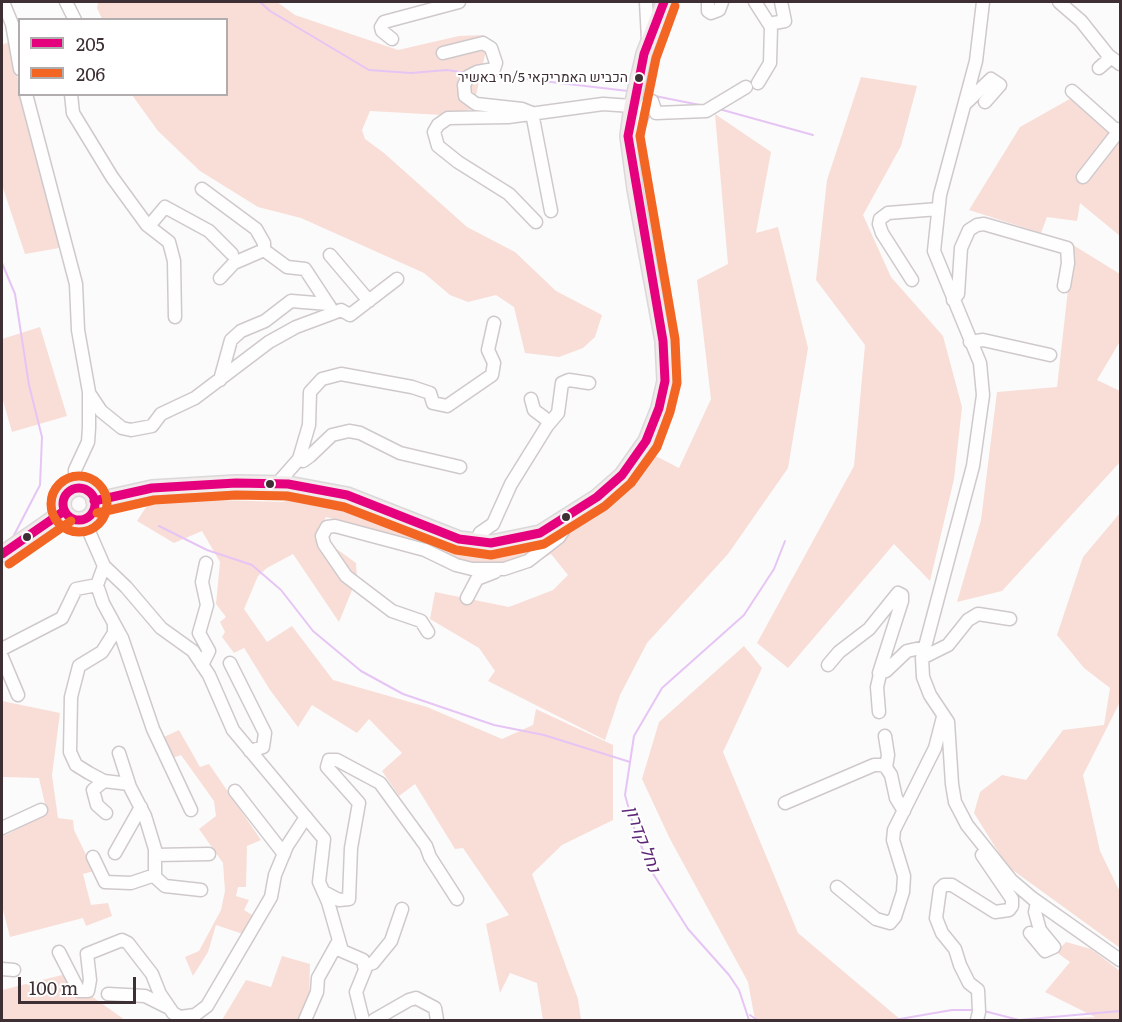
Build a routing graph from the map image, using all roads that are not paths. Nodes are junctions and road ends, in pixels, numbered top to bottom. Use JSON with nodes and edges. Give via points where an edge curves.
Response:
{"nodes":[{"id":1,"x":3,"y":2,"type":"edge"},
{"id":2,"x":66,"y":2,"type":"edge"},
{"id":3,"x":459,"y":2,"type":"edge"},
{"id":4,"x":646,"y":2,"type":"edge"},
{"id":5,"x":664,"y":2,"type":"edge"},
{"id":6,"x":708,"y":2,"type":"edge"},
{"id":7,"x":723,"y":2,"type":"edge"},
{"id":8,"x":754,"y":2,"type":"edge"},
{"id":9,"x":781,"y":2,"type":"edge"},
{"id":10,"x":983,"y":2,"type":"edge"},
{"id":11,"x":1059,"y":2,"type":"edge"},
{"id":12,"x":74,"y":18,"type":"edge"},
{"id":13,"x":771,"y":27,"type":"junction"},
{"id":14,"x":392,"y":39,"type":"dead end"},
{"id":15,"x":648,"y":41,"type":"junction"},
{"id":16,"x":443,"y":53,"type":"dead end"},
{"id":17,"x":1108,"y":55,"type":"junction"},
{"id":18,"x":18,"y":58,"type":"edge"},
{"id":19,"x":1120,"y":64,"type":"edge"},
{"id":20,"x":1099,"y":68,"type":"dead end"},
{"id":21,"x":1072,"y":91,"type":"dead end"},
{"id":22,"x":27,"y":96,"type":"edge"},
{"id":23,"x":71,"y":96,"type":"edge"},
{"id":24,"x":985,"y":102,"type":"dead end"},
{"id":25,"x":964,"y":105,"type":"junction"},
{"id":26,"x":632,"y":106,"type":"junction"},
{"id":27,"x":532,"y":113,"type":"junction"},
{"id":28,"x":628,"y":128,"type":"junction"},
{"id":29,"x":1119,"y":131,"type":"edge"},
{"id":30,"x":1083,"y":177,"type":"dead end"},
{"id":31,"x":202,"y":189,"type":"dead end"},
{"id":32,"x":938,"y":209,"type":"junction"},
{"id":33,"x":551,"y":211,"type":"dead end"},
{"id":34,"x":536,"y":222,"type":"dead end"},
{"id":35,"x":149,"y":226,"type":"junction"},
{"id":36,"x":264,"y":250,"type":"junction"},
{"id":37,"x":232,"y":254,"type":"dead end"},
{"id":38,"x":330,"y":255,"type":"dead end"},
{"id":39,"x":220,"y":279,"type":"dead end"},
{"id":40,"x":397,"y":279,"type":"dead end"},
{"id":41,"x":912,"y":280,"type":"dead end"},
{"id":42,"x":1064,"y":286,"type":"dead end"},
{"id":43,"x":953,"y":300,"type":"junction"},
{"id":44,"x":369,"y":301,"type":"junction"},
{"id":45,"x":331,"y":308,"type":"junction"},
{"id":46,"x":175,"y":317,"type":"dead end"},
{"id":47,"x":494,"y":323,"type":"dead end"},
{"id":48,"x":969,"y":342,"type":"junction"},
{"id":49,"x":1050,"y":355,"type":"dead end"},
{"id":50,"x":219,"y":381,"type":"junction"},
{"id":51,"x":589,"y":383,"type":"dead end"},
{"id":52,"x":88,"y":392,"type":"junction"},
{"id":53,"x":531,"y":399,"type":"dead end"},
{"id":54,"x":550,"y":422,"type":"junction"},
{"id":55,"x":299,"y":459,"type":"junction"},
{"id":56,"x":460,"y":467,"type":"dead end"},
{"id":57,"x":277,"y":484,"type":"junction"},
{"id":58,"x":76,"y":489,"type":"junction"},
{"id":59,"x":94,"y":501,"type":"junction"},
{"id":60,"x":64,"y":511,"type":"junction"},
{"id":61,"x":84,"y":520,"type":"junction"},
{"id":62,"x":560,"y":520,"type":"junction"},
{"id":63,"x":476,"y":542,"type":"junction"},
{"id":64,"x":2,"y":554,"type":"edge"},
{"id":65,"x":206,"y":563,"type":"dead end"},
{"id":66,"x":104,"y":566,"type":"junction"},
{"id":67,"x":504,"y":569,"type":"junction"},
{"id":68,"x":97,"y":585,"type":"junction"},
{"id":69,"x":467,"y":598,"type":"dead end"},
{"id":70,"x":1011,"y":619,"type":"dead end"},
{"id":71,"x":114,"y":625,"type":"junction"},
{"id":72,"x":428,"y":632,"type":"dead end"},
{"id":73,"x":2,"y":649,"type":"edge"},
{"id":74,"x":924,"y":652,"type":"junction"},
{"id":75,"x":2,"y":657,"type":"edge"},
{"id":76,"x":230,"y":663,"type":"dead end"},
{"id":77,"x":202,"y":665,"type":"junction"},
{"id":78,"x":828,"y":665,"type":"dead end"},
{"id":79,"x":880,"y":674,"type":"junction"},
{"id":80,"x":18,"y":695,"type":"dead end"},
{"id":81,"x":879,"y":712,"type":"dead end"},
{"id":82,"x":944,"y":714,"type":"junction"},
{"id":83,"x":885,"y":736,"type":"dead end"},
{"id":84,"x":250,"y":751,"type":"junction"},
{"id":85,"x":119,"y":753,"type":"dead end"},
{"id":86,"x":886,"y":767,"type":"junction"},
{"id":87,"x":104,"y":782,"type":"junction"},
{"id":88,"x":129,"y":784,"type":"junction"},
{"id":89,"x":235,"y":791,"type":"dead end"},
{"id":90,"x":784,"y":803,"type":"dead end"},
{"id":91,"x":141,"y":807,"type":"junction"},
{"id":92,"x":41,"y":810,"type":"dead end"},
{"id":93,"x":191,"y":810,"type":"dead end"},
{"id":94,"x":904,"y":811,"type":"junction"},
{"id":95,"x":106,"y":813,"type":"dead end"},
{"id":96,"x":306,"y":817,"type":"junction"},
{"id":97,"x":2,"y":828,"type":"edge"},
{"id":98,"x":984,"y":848,"type":"junction"},
{"id":99,"x":115,"y":854,"type":"dead end"},
{"id":100,"x":209,"y":854,"type":"dead end"},
{"id":101,"x":284,"y":854,"type":"junction"},
{"id":102,"x":155,"y":855,"type":"junction"},
{"id":103,"x":93,"y":857,"type":"dead end"},
{"id":104,"x":155,"y":875,"type":"junction"},
{"id":105,"x":837,"y":886,"type":"dead end"},
{"id":106,"x":201,"y":890,"type":"dead end"},
{"id":107,"x":324,"y":892,"type":"junction"},
{"id":108,"x":456,"y":899,"type":"dead end"},
{"id":109,"x":1037,"y":902,"type":"junction"},
{"id":110,"x":402,"y":909,"type":"dead end"},
{"id":111,"x":1030,"y":933,"type":"dead end"},
{"id":112,"x":338,"y":942,"type":"junction"},
{"id":113,"x":59,"y":952,"type":"dead end"},
{"id":114,"x":1120,"y":960,"type":"edge"},
{"id":115,"x":364,"y":966,"type":"junction"},
{"id":116,"x":108,"y":994,"type":"dead end"},
{"id":117,"x":168,"y":1007,"type":"junction"},
{"id":118,"x":305,"y":1020,"type":"edge"},
{"id":119,"x":363,"y":1020,"type":"edge"},
{"id":120,"x":374,"y":1020,"type":"edge"},
{"id":121,"x":437,"y":1020,"type":"edge"},
{"id":122,"x":977,"y":1020,"type":"edge"}],
"edges":[{"from":1,"to":18,"type":"street"},
{"from":2,"to":12,"type":"street"},
{"from":3,"to":14,"type":"street","via":[[384,22],[382,32]]},
{"from":4,"to":15,"type":"street"},
{"from":5,"to":15,"type":"main road"},
{"from":6,"to":7,"type":"street","via":[[711,13],[719,10]]},
{"from":8,"to":13,"type":"street"},
{"from":9,"to":13,"type":"street","via":[[785,21]]},
{"from":10,"to":25,"type":"street","via":[[976,61]]},
{"from":11,"to":17,"type":"street","via":[[1081,21]]},
{"from":13,"to":28,"type":"street","via":[[770,63],[752,85],[706,111],[656,113],[652,101],[647,103],[639,125]]},
{"from":15,"to":26,"type":"main road"},
{"from":16,"to":27,"type":"street","via":[[488,43],[495,56],[494,69],[469,76],[464,85],[465,96],[476,104]]},
{"from":17,"to":19,"type":"street"},
{"from":17,"to":20,"type":"street"},
{"from":21,"to":29,"type":"street"},
{"from":22,"to":52,"type":"street","via":[[73,267]]},
{"from":23,"to":35,"type":"street","via":[[73,113],[89,141]]},
{"from":24,"to":25,"type":"street","via":[[1000,85],[991,79]]},
{"from":25,"to":32,"type":"street"},
{"from":26,"to":27,"type":"street","via":[[603,104]]},
{"from":26,"to":28,"type":"main road"},
{"from":27,"to":33,"type":"street"},
{"from":27,"to":34,"type":"street","via":[[448,118],[434,132],[438,146],[509,194]]},
{"from":28,"to":62,"type":"main road","via":[[663,341],[665,381],[646,441],[622,475],[597,497]]},
{"from":29,"to":30,"type":"street"},
{"from":31,"to":36,"type":"street","via":[[256,229]]},
{"from":32,"to":41,"type":"street","via":[[888,213],[880,219],[882,233]]},
{"from":32,"to":43,"type":"street","via":[[934,251]]},
{"from":35,"to":37,"type":"street","via":[[165,207],[209,231]]},
{"from":35,"to":46,"type":"street","via":[[169,242],[172,252]]},
{"from":36,"to":39,"type":"street","via":[[234,263]]},
{"from":36,"to":45,"type":"street","via":[[287,267],[305,269]]},
{"from":38,"to":44,"type":"street"},
{"from":40,"to":44,"type":"street"},
{"from":42,"to":43,"type":"street","via":[[1067,248],[984,224],[969,230],[961,248],[958,294]]},
{"from":43,"to":48,"type":"street"},
{"from":44,"to":45,"type":"street","via":[[350,315]]},
{"from":45,"to":50,"type":"street","via":[[269,342]]},
{"from":45,"to":50,"type":"street","via":[[291,302],[265,321],[241,331],[231,340]]},
{"from":47,"to":55,"type":"street","via":[[488,350],[495,363],[492,375],[447,406],[433,403],[430,393],[412,387],[342,374],[322,379],[310,392],[309,425]]},
{"from":48,"to":49,"type":"street","via":[[983,340]]},
{"from":48,"to":74,"type":"street","via":[[983,378],[981,421],[973,466]]},
{"from":50,"to":52,"type":"street","via":[[195,399],[160,414],[152,426],[141,429],[122,428],[110,420]]},
{"from":51,"to":54,"type":"street","via":[[562,383],[558,413]]},
{"from":52,"to":58,"type":"street","via":[[88,442],[75,470]]},
{"from":53,"to":54,"type":"street","via":[[534,410]]},
{"from":54,"to":63,"type":"street","via":[[511,484],[493,524],[480,533]]},
{"from":55,"to":56,"type":"street","via":[[303,461],[333,435],[349,431],[400,453]]},
{"from":55,"to":57,"type":"street"},
{"from":57,"to":59,"type":"main road","via":[[152,488]]},
{"from":57,"to":63,"type":"main road","via":[[347,495],[459,539]]},
{"from":58,"to":59,"type":"main road","via":[[86,490]]},
{"from":58,"to":60,"type":"main road","via":[[65,497]]},
{"from":59,"to":61,"type":"main road","via":[[94,510]]},
{"from":60,"to":61,"type":"main road","via":[[75,520]]},
{"from":60,"to":64,"type":"main road"},
{"from":61,"to":66,"type":"street"},
{"from":62,"to":63,"type":"main road","via":[[540,533],[513,540]]},
{"from":62,"to":67,"type":"street","via":[[563,531],[559,537],[528,561]]},
{"from":65,"to":77,"type":"street","via":[[202,582],[207,605],[199,633],[209,651]]},
{"from":66,"to":68,"type":"street"},
{"from":66,"to":77,"type":"street","via":[[161,628],[193,651]]},
{"from":67,"to":69,"type":"street","via":[[477,579]]},
{"from":67,"to":72,"type":"street","via":[[472,569],[425,550],[327,527],[322,536],[324,543],[346,576],[392,611],[421,621]]},
{"from":68,"to":71,"type":"street"},
{"from":68,"to":73,"type":"street","via":[[76,590],[62,618]]},
{"from":70,"to":74,"type":"street","via":[[978,614],[968,620],[948,645]]},
{"from":71,"to":87,"type":"street","via":[[114,633],[102,652],[79,666],[70,697],[70,752],[74,761]]},
{"from":71,"to":93,"type":"street","via":[[153,729]]},
{"from":74,"to":79,"type":"street","via":[[907,651]]},
{"from":74,"to":82,"type":"street","via":[[923,677]]},
{"from":75,"to":80,"type":"street"},
{"from":76,"to":84,"type":"street","via":[[265,733],[263,747]]},
{"from":77,"to":84,"type":"street","via":[[234,730]]},
{"from":78,"to":79,"type":"street","via":[[869,629],[901,593]]},
{"from":79,"to":81,"type":"street"},
{"from":82,"to":94,"type":"street","via":[[935,748]]},
{"from":82,"to":98,"type":"street","via":[[956,802]]},
{"from":83,"to":86,"type":"street"},
{"from":84,"to":96,"type":"street"},
{"from":85,"to":88,"type":"street"},
{"from":86,"to":90,"type":"street","via":[[874,765]]},
{"from":86,"to":94,"type":"street"},
{"from":87,"to":88,"type":"street"},
{"from":87,"to":95,"type":"street","via":[[93,790],[97,806]]},
{"from":88,"to":91,"type":"street"},
{"from":89,"to":101,"type":"street"},
{"from":91,"to":99,"type":"street"},
{"from":91,"to":102,"type":"street"},
{"from":92,"to":97,"type":"street"},
{"from":94,"to":105,"type":"street","via":[[894,830],[903,876],[901,899],[892,921],[876,919]]},
{"from":96,"to":101,"type":"street"},
{"from":96,"to":107,"type":"street","via":[[324,839],[319,882]]},
{"from":98,"to":109,"type":"street","via":[[1011,880]]},
{"from":98,"to":122,"type":"street","via":[[981,853],[1012,899],[1012,906],[995,912],[952,885],[944,885],[936,918],[969,982],[978,990]]},
{"from":100,"to":102,"type":"street"},
{"from":101,"to":117,"type":"street","via":[[271,897],[207,1006],[189,1017],[180,1017]]},
{"from":102,"to":104,"type":"street"},
{"from":103,"to":104,"type":"street","via":[[105,882],[131,883]]},
{"from":104,"to":106,"type":"street","via":[[165,886]]},
{"from":107,"to":108,"type":"street","via":[[339,900],[350,899],[351,848],[359,803],[327,767],[329,760],[337,760],[380,783],[426,846]]},
{"from":107,"to":112,"type":"street"},
{"from":109,"to":111,"type":"street","via":[[1035,912],[1040,930],[1054,947],[1045,951]]},
{"from":109,"to":114,"type":"street"},
{"from":110,"to":115,"type":"street","via":[[391,941],[373,963]]},
{"from":112,"to":115,"type":"street","via":[[342,951],[363,960]]},
{"from":112,"to":118,"type":"street","via":[[318,978],[317,992]]},
{"from":113,"to":117,"type":"street","via":[[80,991],[88,991],[87,954],[122,940],[128,943],[152,974]]},
{"from":115,"to":119,"type":"street","via":[[356,993]]},
{"from":116,"to":117,"type":"street","via":[[145,996]]},
{"from":120,"to":121,"type":"street","via":[[416,998],[435,1008]]}]}
